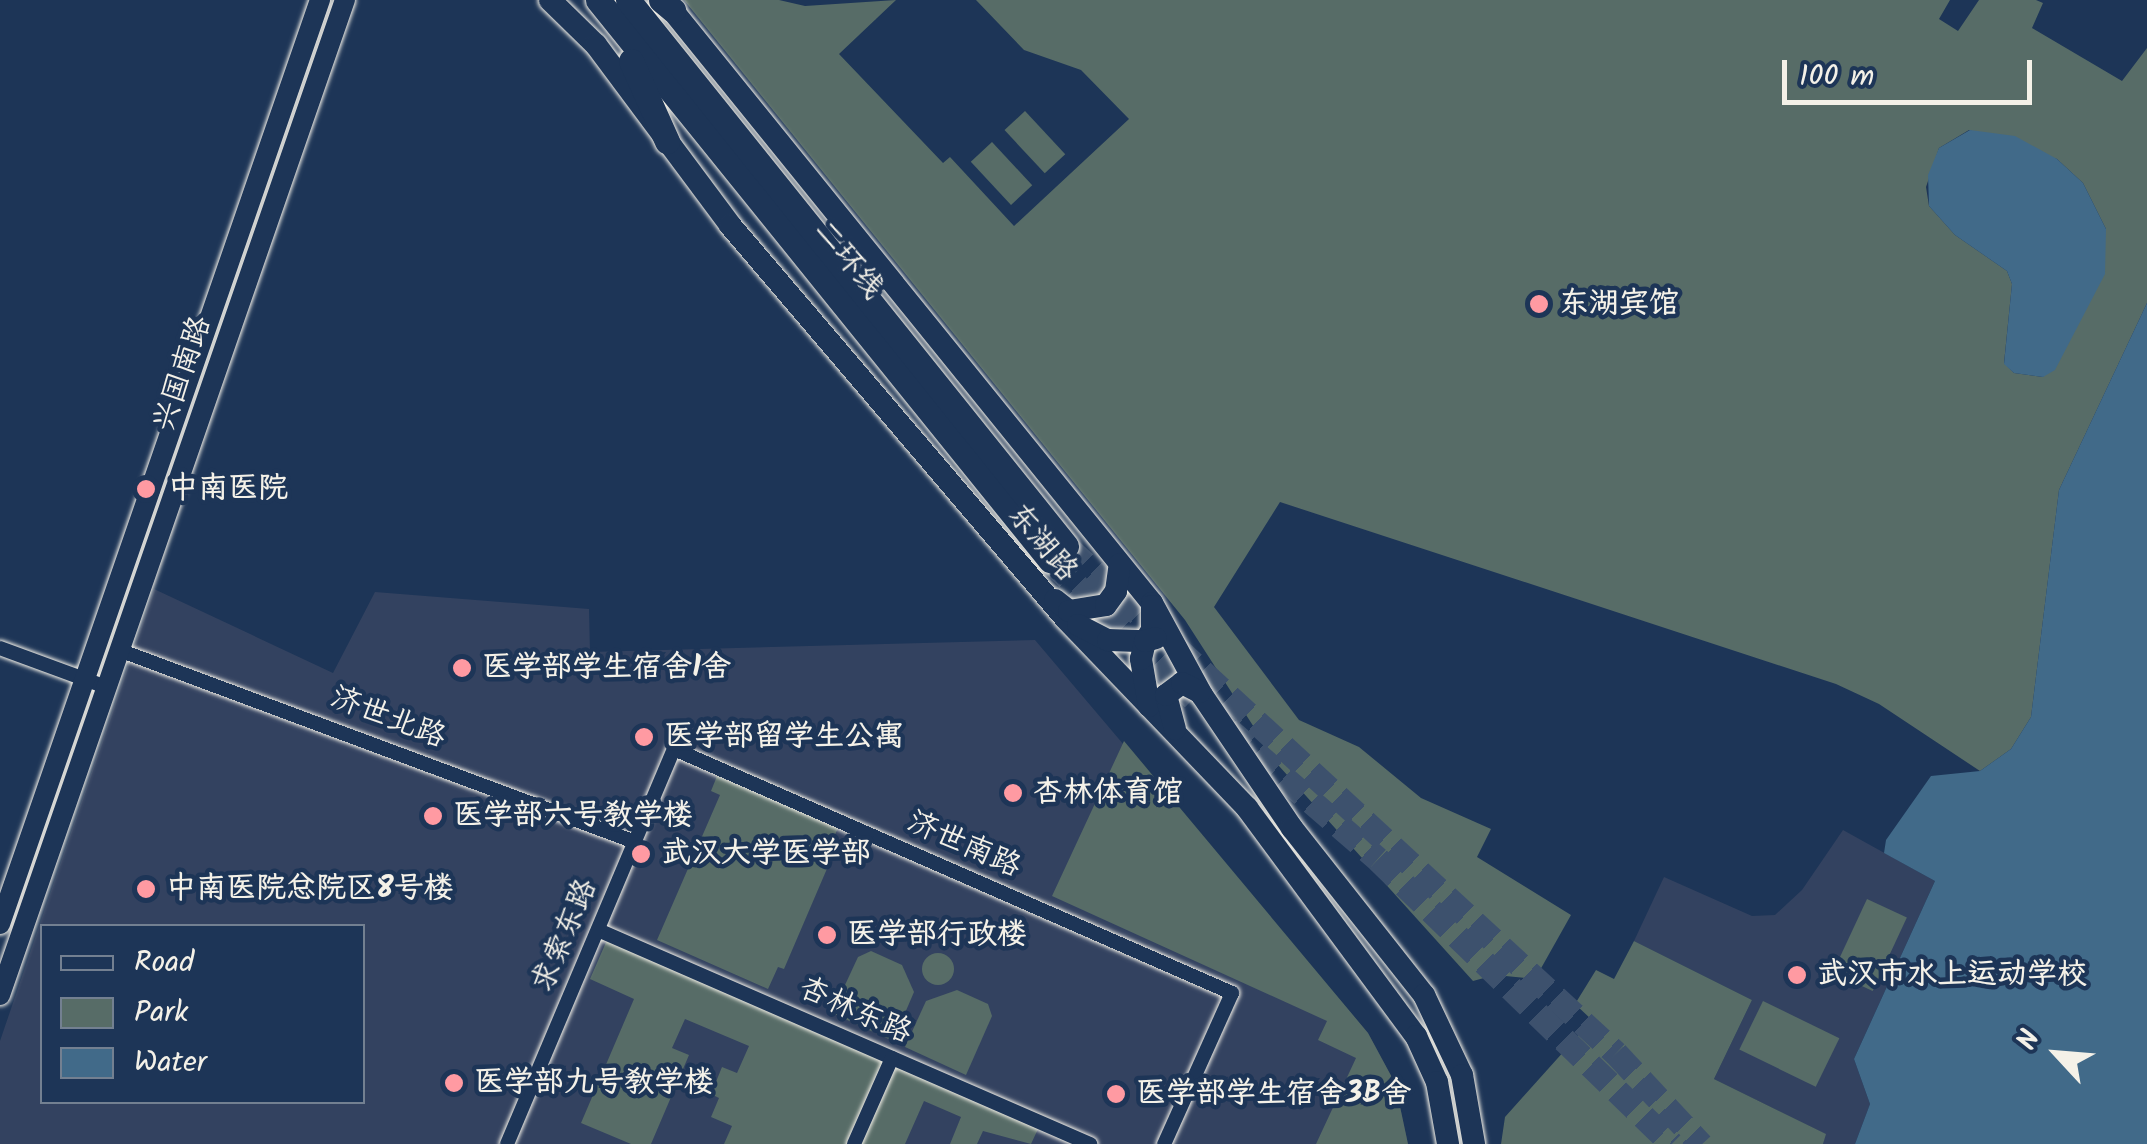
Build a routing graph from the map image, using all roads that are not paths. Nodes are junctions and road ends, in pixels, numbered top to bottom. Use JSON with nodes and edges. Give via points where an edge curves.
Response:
{"nodes":[{"id":1,"x":320,"y":0,"type":"edge"},
{"id":2,"x":345,"y":0,"type":"edge"},
{"id":3,"x":550,"y":0,"type":"edge"},
{"id":4,"x":597,"y":0,"type":"edge"},
{"id":5,"x":628,"y":0,"type":"edge"},
{"id":6,"x":666,"y":3,"type":"edge"},
{"id":7,"x":666,"y":141,"type":"junction"},
{"id":8,"x":1120,"y":564,"type":"junction"},
{"id":9,"x":1036,"y":583,"type":"junction"},
{"id":10,"x":1152,"y":603,"type":"junction"},
{"id":11,"x":1066,"y":619,"type":"junction"},
{"id":12,"x":1144,"y":642,"type":"junction"},
{"id":13,"x":1174,"y":643,"type":"junction"},
{"id":14,"x":0,"y":648,"type":"edge"},
{"id":15,"x":119,"y":650,"type":"junction"},
{"id":16,"x":96,"y":683,"type":"junction"},
{"id":17,"x":1200,"y":692,"type":"junction"},
{"id":18,"x":1149,"y":708,"type":"junction"},
{"id":19,"x":1180,"y":741,"type":"junction"},
{"id":20,"x":674,"y":748,"type":"joint"},
{"id":21,"x":634,"y":842,"type":"junction"},
{"id":22,"x":0,"y":924,"type":"edge"},
{"id":23,"x":598,"y":930,"type":"junction"},
{"id":24,"x":0,"y":994,"type":"edge"},
{"id":25,"x":892,"y":1058,"type":"junction"},
{"id":26,"x":507,"y":1144,"type":"edge"},
{"id":27,"x":854,"y":1144,"type":"edge"},
{"id":28,"x":1090,"y":1144,"type":"edge"},
{"id":29,"x":1164,"y":1144,"type":"edge"},
{"id":30,"x":1448,"y":1144,"type":"edge"},
{"id":31,"x":1474,"y":1144,"type":"edge"}],
"edges":[{"from":1,"to":16,"type":"main road","name":"兴国南路"},
{"from":2,"to":15,"type":"main road","name":"兴国南路"},
{"from":3,"to":7,"type":"main road","name":"东湖路","via":[[596,46]]},
{"from":4,"to":5,"type":"highway","name":"二环线","via":[[1058,553]]},
{"from":4,"to":7,"type":"highway","via":[[646,86]]},
{"from":6,"to":8,"type":"main road","name":"东湖路"},
{"from":7,"to":9,"type":"main road","name":"东湖路"},
{"from":8,"to":9,"type":"main road","via":[[1116,592],[1088,612],[1068,611]]},
{"from":8,"to":10,"type":"main road","name":"东湖路"},
{"from":9,"to":11,"type":"main road","name":"东湖路"},
{"from":10,"to":12,"type":"main road","via":[[1152,630]]},
{"from":10,"to":13,"type":"main road","name":"东湖路"},
{"from":11,"to":12,"type":"main road","via":[[1108,640]]},
{"from":11,"to":18,"type":"main road","name":"东湖路"},
{"from":12,"to":13,"type":"main road"},
{"from":12,"to":18,"type":"main road"},
{"from":13,"to":17,"type":"main road","name":"东湖路"},
{"from":14,"to":16,"type":"street"},
{"from":15,"to":16,"type":"main road","name":"兴国南路"},
{"from":15,"to":21,"type":"street","name":"济世北路"},
{"from":16,"to":22,"type":"main road","name":"兴国南路"},
{"from":16,"to":24,"type":"main road","name":"兴国南路"},
{"from":17,"to":19,"type":"main road","via":[[1182,684],[1166,695]]},
{"from":17,"to":31,"type":"main road","name":"东湖路","via":[[1292,828],[1424,994],[1462,1076]]},
{"from":18,"to":19,"type":"main road","name":"东湖路"},
{"from":19,"to":30,"type":"main road","name":"东湖路","via":[[1247,808],[1406,1020],[1437,1082]]},
{"from":20,"to":21,"type":"street","name":"求索东路"},
{"from":20,"to":29,"type":"street","name":"济世南路","via":[[1232,992]]},
{"from":21,"to":23,"type":"street","name":"求索东路"},
{"from":23,"to":25,"type":"street","name":"杏林东路"},
{"from":23,"to":26,"type":"street","name":"求索东路"},
{"from":25,"to":27,"type":"street"},
{"from":25,"to":28,"type":"street","name":"杏林东路"}]}
